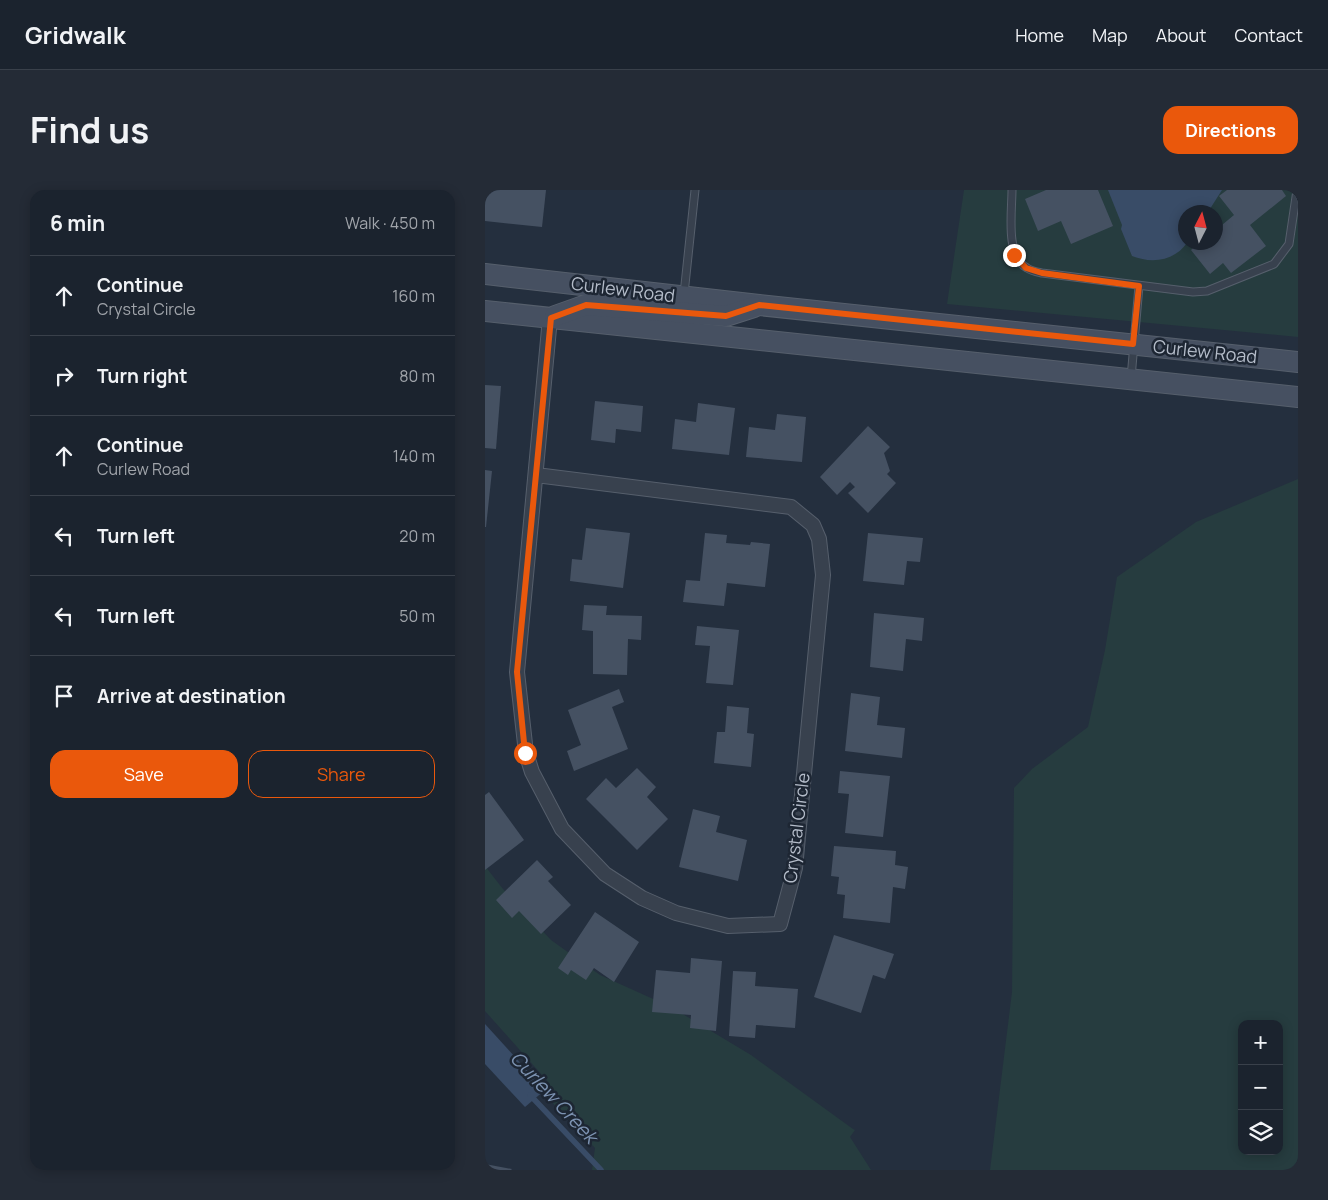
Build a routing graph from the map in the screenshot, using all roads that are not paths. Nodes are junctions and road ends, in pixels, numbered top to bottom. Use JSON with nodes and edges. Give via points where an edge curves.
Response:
{"nodes":[{"id":1,"x":695,"y":190,"type":"edge"},
{"id":2,"x":1012,"y":190,"type":"edge"},
{"id":3,"x":1297,"y":190,"type":"edge"},
{"id":4,"x":485,"y":274,"type":"edge"},
{"id":5,"x":1139,"y":286,"type":"junction"},
{"id":6,"x":684,"y":297,"type":"junction"},
{"id":7,"x":759,"y":305,"type":"junction"},
{"id":8,"x":485,"y":311,"type":"edge"},
{"id":9,"x":551,"y":318,"type":"junction"},
{"id":10,"x":1133,"y":344,"type":"junction"},
{"id":11,"x":1298,"y":362,"type":"edge"},
{"id":12,"x":1130,"y":380,"type":"junction"},
{"id":13,"x":1298,"y":397,"type":"edge"},
{"id":14,"x":536,"y":475,"type":"junction"}],
"edges":[{"from":1,"to":6,"type":"lane"},
{"from":2,"to":5,"type":"lane","via":[[1014,255],[1026,268]]},
{"from":3,"to":5,"type":"lane","via":[[1289,244],[1274,264],[1207,290],[1193,292]]},
{"from":4,"to":6,"type":"main road","name":"Curlew Road"},
{"from":5,"to":10,"type":"lane"},
{"from":6,"to":7,"type":"main road","name":"Curlew Road"},
{"from":7,"to":9,"type":"main road","via":[[726,316],[586,305]]},
{"from":7,"to":10,"type":"main road","name":"Curlew Road"},
{"from":8,"to":9,"type":"main road","name":"Curlew Road"},
{"from":9,"to":12,"type":"main road","name":"Curlew Road"},
{"from":9,"to":14,"type":"street","name":"Crystal Circle"},
{"from":10,"to":11,"type":"main road","name":"Curlew Road"},
{"from":10,"to":12,"type":"lane"},
{"from":12,"to":13,"type":"main road","name":"Curlew Road"},
{"from":14,"to":14,"type":"street","name":"Crystal Circle","via":[[791,508],[813,526],[819,539],[823,575],[795,868],[780,924],[728,926],[676,913],[642,898],[605,874],[562,829],[525,753],[517,672]]}]}
